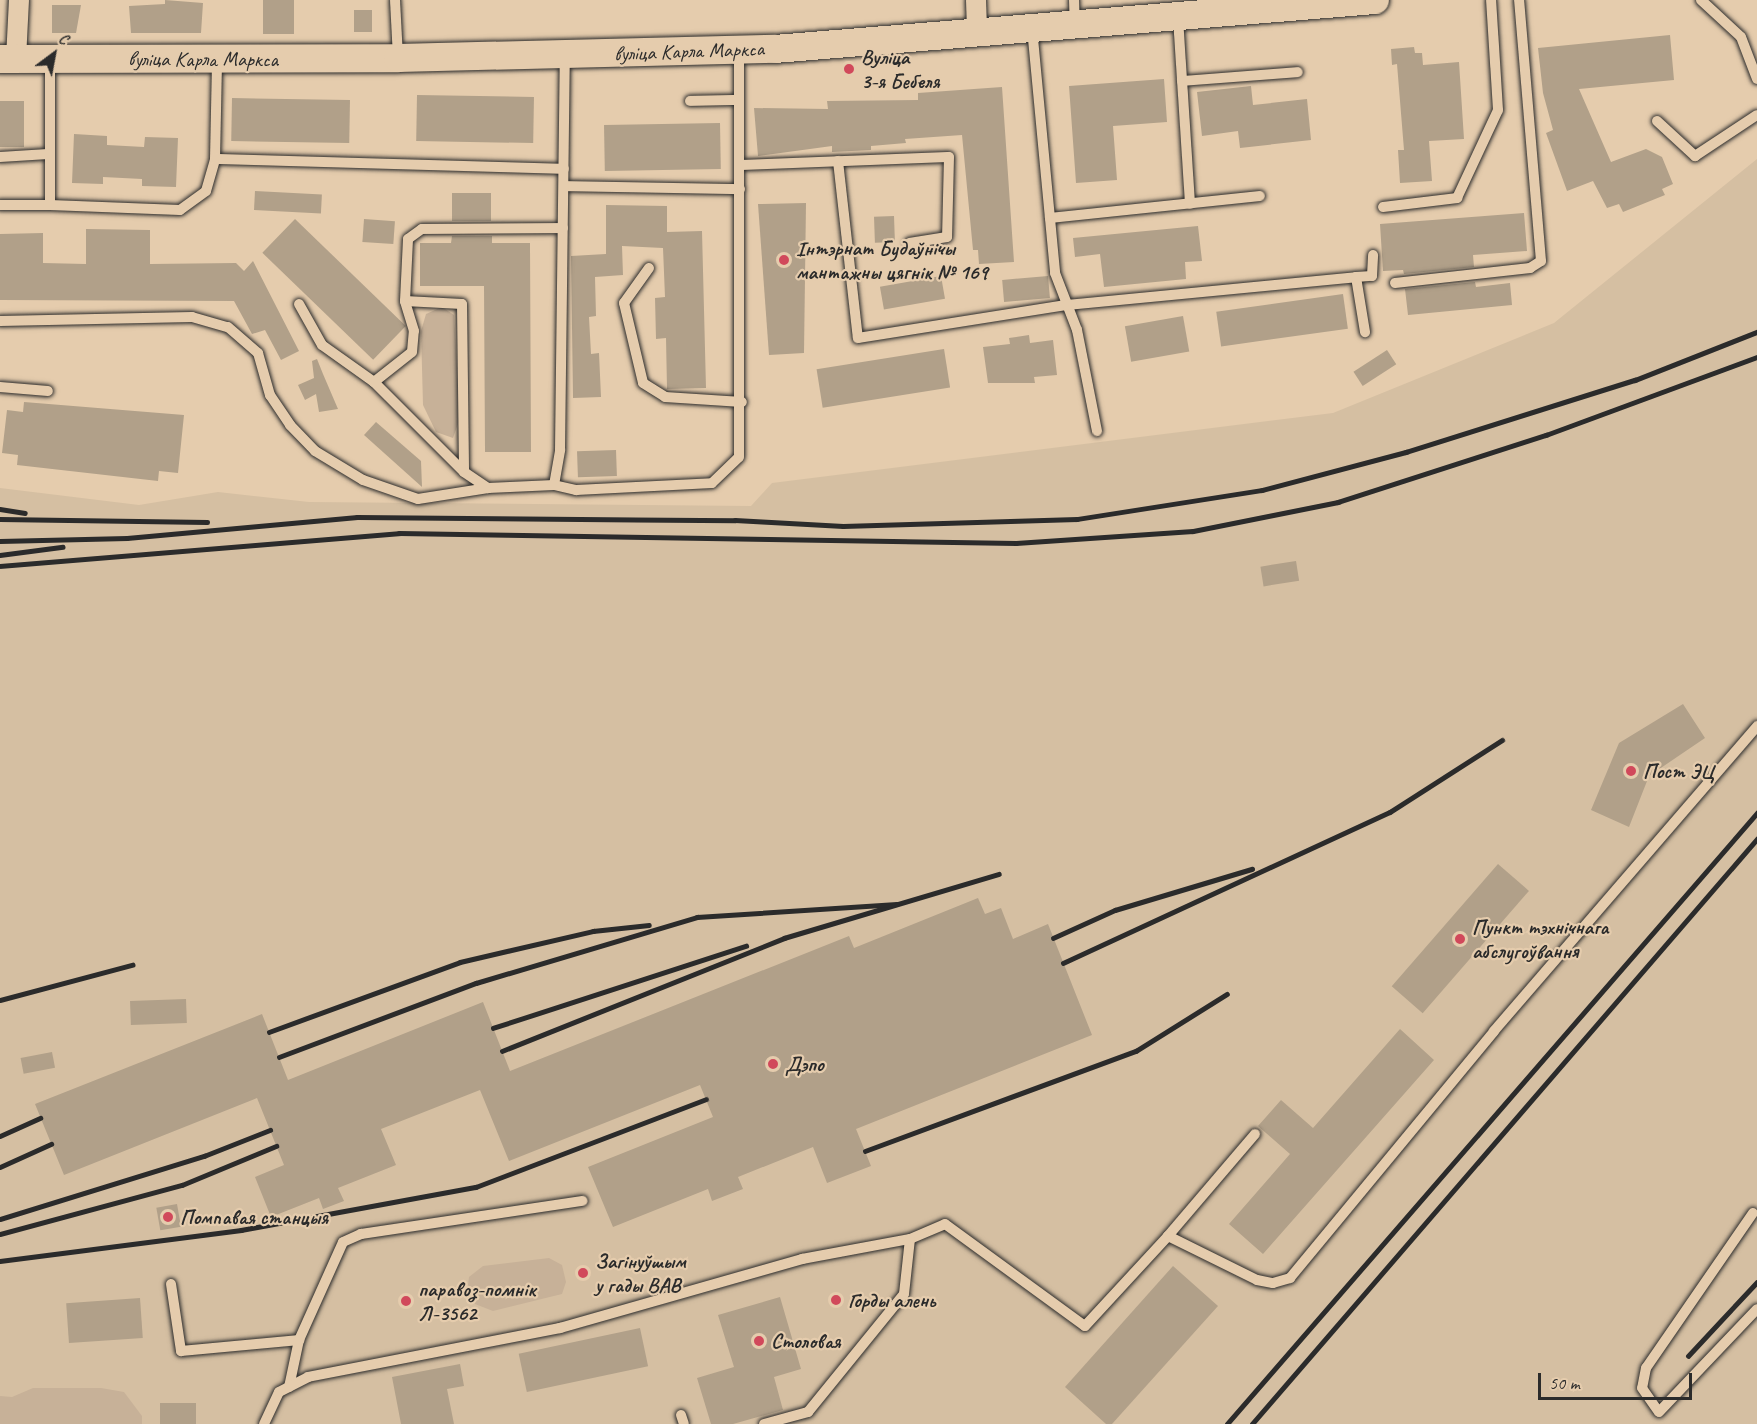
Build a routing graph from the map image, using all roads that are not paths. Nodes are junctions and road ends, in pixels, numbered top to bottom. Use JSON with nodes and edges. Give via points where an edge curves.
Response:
{"nodes":[{"id":1,"x":19,"y":0,"type":"edge"},
{"id":2,"x":395,"y":0,"type":"edge"},
{"id":3,"x":976,"y":0,"type":"edge"},
{"id":4,"x":1375,"y":0,"type":"edge"},
{"id":5,"x":1491,"y":0,"type":"edge"},
{"id":6,"x":1520,"y":0,"type":"edge"},
{"id":7,"x":1701,"y":0,"type":"edge"},
{"id":8,"x":1074,"y":12,"type":"edge"},
{"id":9,"x":1178,"y":14,"type":"junction"},
{"id":10,"x":1032,"y":28,"type":"junction"},
{"id":11,"x":977,"y":33,"type":"junction"},
{"id":12,"x":739,"y":50,"type":"junction"},
{"id":13,"x":565,"y":54,"type":"junction"},
{"id":14,"x":399,"y":58,"type":"junction"},
{"id":15,"x":8,"y":59,"type":"edge"},
{"id":16,"x":50,"y":59,"type":"junction"},
{"id":17,"x":217,"y":60,"type":"junction"},
{"id":18,"x":1298,"y":72,"type":"dead end"},
{"id":19,"x":1757,"y":79,"type":"edge"},
{"id":20,"x":1182,"y":81,"type":"junction"},
{"id":21,"x":739,"y":100,"type":"junction"},
{"id":22,"x":690,"y":101,"type":"dead end"},
{"id":23,"x":1757,"y":115,"type":"edge"},
{"id":24,"x":1658,"y":121,"type":"dead end"},
{"id":25,"x":48,"y":154,"type":"junction"},
{"id":26,"x":0,"y":157,"type":"edge"},
{"id":27,"x":215,"y":159,"type":"junction"},
{"id":28,"x":838,"y":161,"type":"junction"},
{"id":29,"x":740,"y":165,"type":"junction"},
{"id":30,"x":564,"y":169,"type":"junction"},
{"id":31,"x":564,"y":186,"type":"junction"},
{"id":32,"x":740,"y":189,"type":"junction"},
{"id":33,"x":1260,"y":196,"type":"dead end"},
{"id":34,"x":1190,"y":204,"type":"junction"},
{"id":35,"x":0,"y":205,"type":"edge"},
{"id":36,"x":50,"y":205,"type":"junction"},
{"id":37,"x":1383,"y":207,"type":"dead end"},
{"id":38,"x":1050,"y":218,"type":"junction"},
{"id":39,"x":563,"y":228,"type":"junction"},
{"id":40,"x":909,"y":243,"type":"dead end"},
{"id":41,"x":1373,"y":255,"type":"dead end"},
{"id":42,"x":649,"y":268,"type":"dead end"},
{"id":43,"x":1356,"y":277,"type":"junction"},
{"id":44,"x":1395,"y":283,"type":"dead end"},
{"id":45,"x":405,"y":301,"type":"junction"},
{"id":46,"x":299,"y":304,"type":"dead end"},
{"id":47,"x":1067,"y":305,"type":"junction"},
{"id":48,"x":0,"y":321,"type":"edge"},
{"id":49,"x":1365,"y":332,"type":"dead end"},
{"id":50,"x":374,"y":382,"type":"junction"},
{"id":51,"x":0,"y":387,"type":"edge"},
{"id":52,"x":48,"y":391,"type":"dead end"},
{"id":53,"x":742,"y":402,"type":"junction"},
{"id":54,"x":1098,"y":431,"type":"dead end"},
{"id":55,"x":464,"y":472,"type":"junction"},
{"id":56,"x":554,"y":485,"type":"junction"},
{"id":57,"x":488,"y":488,"type":"junction"},
{"id":58,"x":1757,"y":726,"type":"edge"},
{"id":59,"x":1255,"y":1134,"type":"dead end"},
{"id":60,"x":583,"y":1201,"type":"dead end"},
{"id":61,"x":1756,"y":1212,"type":"edge"},
{"id":62,"x":1168,"y":1236,"type":"junction"},
{"id":63,"x":910,"y":1239,"type":"junction"},
{"id":64,"x":171,"y":1284,"type":"dead end"},
{"id":65,"x":1757,"y":1309,"type":"edge"},
{"id":66,"x":299,"y":1340,"type":"junction"},
{"id":67,"x":289,"y":1387,"type":"junction"},
{"id":68,"x":264,"y":1424,"type":"edge"},
{"id":69,"x":764,"y":1424,"type":"edge"}],
"edges":[{"from":1,"to":15,"type":"street"},
{"from":2,"to":14,"type":"lane"},
{"from":3,"to":11,"type":"street"},
{"from":4,"to":9,"type":"main road","name":"вуліца Карла Маркса"},
{"from":5,"to":37,"type":"lane","via":[[1498,110],[1457,198]]},
{"from":6,"to":44,"type":"lane","via":[[1541,261],[1530,268]]},
{"from":7,"to":19,"type":"lane","via":[[1741,38]]},
{"from":8,"to":9,"type":"main road","name":"вуліца Карла Маркса"},
{"from":8,"to":10,"type":"main road","name":"вуліца Карла Маркса"},
{"from":9,"to":20,"type":"lane"},
{"from":10,"to":11,"type":"main road","name":"вуліца Карла Маркса"},
{"from":10,"to":38,"type":"lane"},
{"from":11,"to":12,"type":"main road","name":"вуліца Карла Маркса"},
{"from":12,"to":13,"type":"main road","name":"вуліца Карла Маркса"},
{"from":12,"to":21,"type":"lane"},
{"from":13,"to":14,"type":"main road","name":"вуліца Карла Маркса"},
{"from":13,"to":30,"type":"lane"},
{"from":14,"to":17,"type":"main road","name":"вуліца Карла Маркса"},
{"from":15,"to":16,"type":"main road","name":"вуліца Карла Маркса"},
{"from":16,"to":17,"type":"main road","name":"вуліца Карла Маркса"},
{"from":16,"to":25,"type":"lane"},
{"from":17,"to":27,"type":"lane"},
{"from":18,"to":20,"type":"lane"},
{"from":20,"to":34,"type":"lane"},
{"from":21,"to":22,"type":"lane"},
{"from":21,"to":29,"type":"lane"},
{"from":23,"to":24,"type":"lane","via":[[1695,156]]},
{"from":25,"to":26,"type":"lane"},
{"from":25,"to":36,"type":"lane"},
{"from":27,"to":30,"type":"lane"},
{"from":27,"to":36,"type":"lane","via":[[206,191],[180,210]]},
{"from":28,"to":29,"type":"lane"},
{"from":28,"to":40,"type":"lane","via":[[949,157],[947,237]]},
{"from":28,"to":47,"type":"lane","via":[[858,338]]},
{"from":29,"to":32,"type":"lane"},
{"from":30,"to":31,"type":"lane"},
{"from":31,"to":32,"type":"lane"},
{"from":31,"to":39,"type":"lane"},
{"from":32,"to":53,"type":"lane"},
{"from":33,"to":34,"type":"lane"},
{"from":34,"to":38,"type":"lane"},
{"from":35,"to":36,"type":"lane"},
{"from":38,"to":47,"type":"lane","via":[[1055,273]]},
{"from":39,"to":45,"type":"lane","via":[[422,229],[408,239]]},
{"from":39,"to":56,"type":"lane","via":[[560,450]]},
{"from":41,"to":43,"type":"lane","via":[[1372,276]]},
{"from":42,"to":53,"type":"lane","via":[[624,303],[643,383],[665,397]]},
{"from":43,"to":47,"type":"lane"},
{"from":43,"to":49,"type":"lane"},
{"from":45,"to":50,"type":"lane","via":[[414,331],[412,352]]},
{"from":45,"to":55,"type":"lane","via":[[462,304]]},
{"from":46,"to":50,"type":"lane","via":[[322,345]]},
{"from":47,"to":54,"type":"lane"},
{"from":48,"to":57,"type":"lane","via":[[192,317],[228,327],[258,353],[270,395],[290,425],[315,451],[363,480],[418,499]]},
{"from":50,"to":55,"type":"lane"},
{"from":51,"to":52,"type":"lane"},
{"from":53,"to":56,"type":"lane","via":[[739,457],[712,483],[576,490]]},
{"from":55,"to":57,"type":"lane"},
{"from":56,"to":57,"type":"lane"},
{"from":58,"to":62,"type":"lane","via":[[1494,1031],[1290,1278],[1273,1283],[1257,1280]]},
{"from":59,"to":62,"type":"lane"},
{"from":60,"to":66,"type":"lane","via":[[360,1234],[343,1242]]},
{"from":61,"to":65,"type":"lane","via":[[1646,1368],[1642,1388],[1659,1412]]},
{"from":62,"to":63,"type":"lane","via":[[1085,1326],[945,1224]]},
{"from":63,"to":67,"type":"lane","via":[[802,1259],[560,1328],[308,1377]]},
{"from":63,"to":69,"type":"lane","via":[[904,1294],[808,1412]]},
{"from":64,"to":66,"type":"lane","via":[[180,1351]]},
{"from":66,"to":67,"type":"lane"},
{"from":67,"to":68,"type":"lane","via":[[279,1392]]}]}
